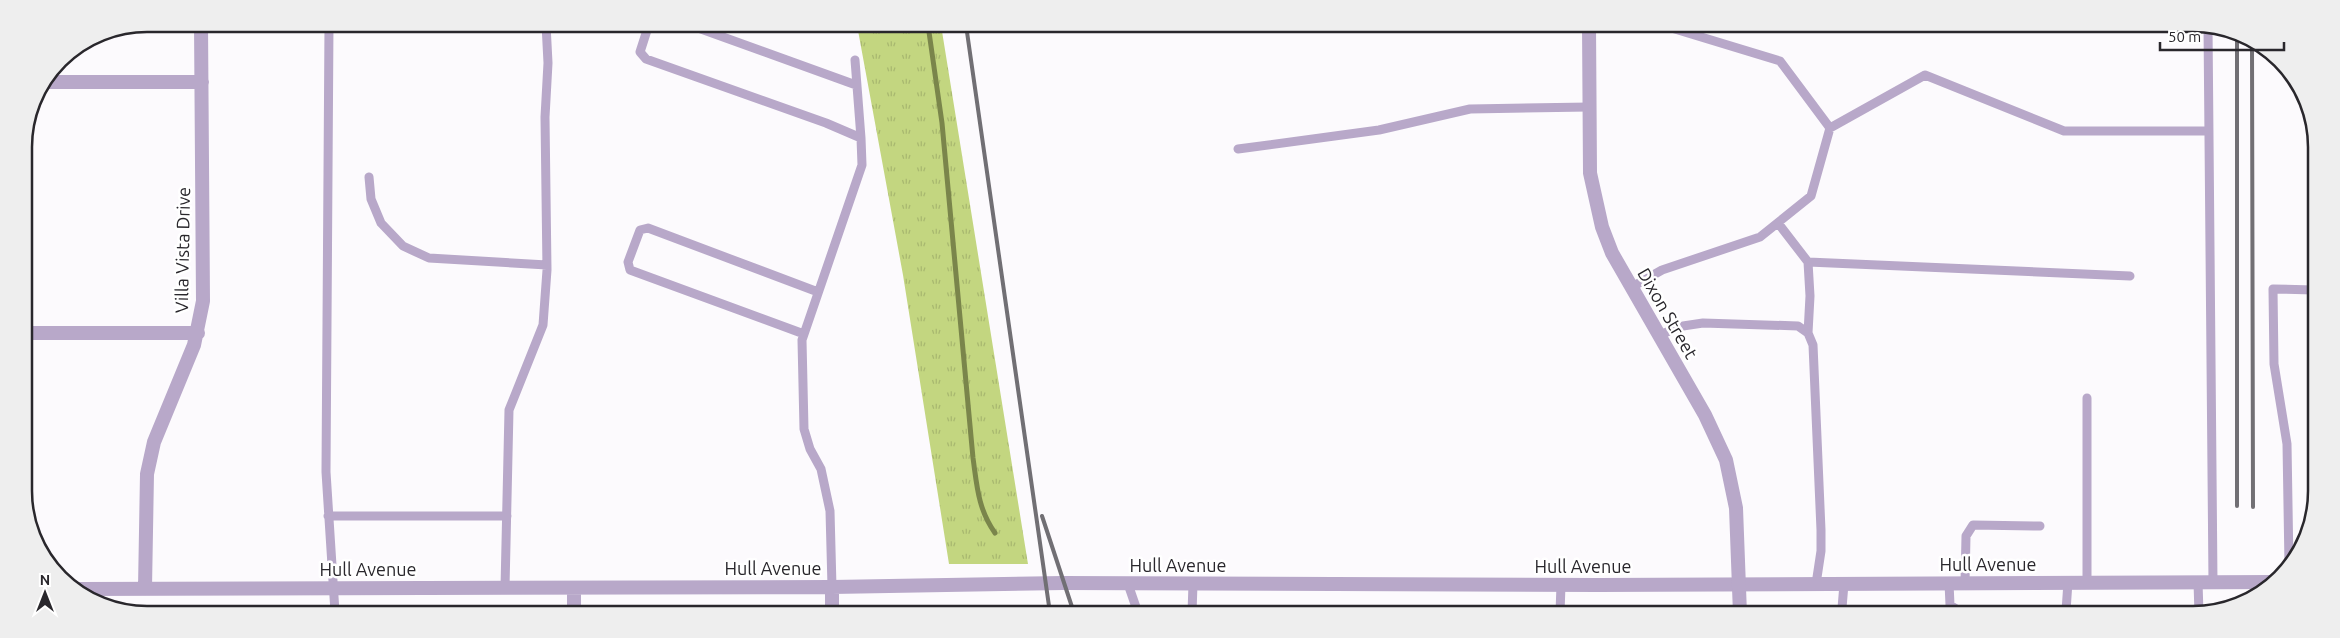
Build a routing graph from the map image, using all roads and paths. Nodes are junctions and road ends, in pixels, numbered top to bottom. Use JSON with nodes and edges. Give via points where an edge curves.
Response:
{"nodes":[{"id":1,"x":1589,"y":32,"type":"edge"},
{"id":2,"x":1686,"y":32,"type":"edge"},
{"id":3,"x":201,"y":33,"type":"edge"},
{"id":4,"x":328,"y":33,"type":"edge"},
{"id":5,"x":546,"y":33,"type":"edge"},
{"id":6,"x":646,"y":33,"type":"edge"},
{"id":7,"x":711,"y":33,"type":"edge"},
{"id":8,"x":2208,"y":34,"type":"edge"},
{"id":9,"x":855,"y":60,"type":"dead end"},
{"id":10,"x":53,"y":82,"type":"edge"},
{"id":11,"x":202,"y":82,"type":"junction"},
{"id":12,"x":856,"y":85,"type":"junction"},
{"id":13,"x":1589,"y":107,"type":"junction"},
{"id":14,"x":1830,"y":128,"type":"junction"},
{"id":15,"x":2209,"y":130,"type":"junction"},
{"id":16,"x":860,"y":138,"type":"junction"},
{"id":17,"x":1238,"y":150,"type":"dead end"},
{"id":18,"x":370,"y":177,"type":"dead end"},
{"id":19,"x":1778,"y":223,"type":"junction"},
{"id":20,"x":1808,"y":262,"type":"junction"},
{"id":21,"x":547,"y":265,"type":"junction"},
{"id":22,"x":2130,"y":276,"type":"dead end"},
{"id":23,"x":1632,"y":287,"type":"junction"},
{"id":24,"x":2308,"y":290,"type":"edge"},
{"id":25,"x":818,"y":292,"type":"junction"},
{"id":26,"x":198,"y":332,"type":"junction"},
{"id":27,"x":1808,"y":332,"type":"junction"},
{"id":28,"x":32,"y":333,"type":"edge"},
{"id":29,"x":804,"y":334,"type":"junction"},
{"id":30,"x":1659,"y":335,"type":"junction"},
{"id":31,"x":2087,"y":398,"type":"dead end"},
{"id":32,"x":328,"y":516,"type":"junction"},
{"id":33,"x":507,"y":516,"type":"junction"},
{"id":34,"x":2040,"y":526,"type":"dead end"},
{"id":35,"x":2289,"y":553,"type":"edge"},
{"id":36,"x":2068,"y":582,"type":"junction"},
{"id":37,"x":2086,"y":582,"type":"junction"},
{"id":38,"x":2198,"y":582,"type":"junction"},
{"id":39,"x":2212,"y":582,"type":"junction"},
{"id":40,"x":2262,"y":582,"type":"edge"},
{"id":41,"x":1949,"y":583,"type":"junction"},
{"id":42,"x":1965,"y":583,"type":"junction"},
{"id":43,"x":1128,"y":584,"type":"junction"},
{"id":44,"x":1193,"y":584,"type":"junction"},
{"id":45,"x":1739,"y":584,"type":"junction"},
{"id":46,"x":1816,"y":584,"type":"junction"},
{"id":47,"x":1844,"y":584,"type":"junction"},
{"id":48,"x":1561,"y":585,"type":"junction"},
{"id":49,"x":832,"y":587,"type":"junction"},
{"id":50,"x":146,"y":588,"type":"junction"},
{"id":51,"x":335,"y":588,"type":"junction"},
{"id":52,"x":505,"y":588,"type":"junction"},
{"id":53,"x":574,"y":588,"type":"junction"},
{"id":54,"x":88,"y":589,"type":"edge"},
{"id":55,"x":1192,"y":605,"type":"edge"},
{"id":56,"x":1560,"y":605,"type":"edge"},
{"id":57,"x":1740,"y":605,"type":"edge"},
{"id":58,"x":1842,"y":605,"type":"edge"},
{"id":59,"x":1950,"y":605,"type":"edge"},
{"id":60,"x":2066,"y":605,"type":"edge"},
{"id":61,"x":2199,"y":605,"type":"edge"},
{"id":62,"x":335,"y":606,"type":"edge"},
{"id":63,"x":574,"y":606,"type":"edge"},
{"id":64,"x":832,"y":606,"type":"edge"},
{"id":65,"x":1135,"y":606,"type":"edge"}],
"edges":[{"from":1,"to":13,"type":"street","name":"Dixon Street"},
{"from":2,"to":14,"type":"lane","via":[[1780,61]]},
{"from":3,"to":11,"type":"street","name":"Villa Vista Drive"},
{"from":4,"to":32,"type":"lane"},
{"from":5,"to":21,"type":"lane"},
{"from":6,"to":16,"type":"lane","via":[[640,52],[646,59]]},
{"from":7,"to":12,"type":"lane"},
{"from":8,"to":15,"type":"lane"},
{"from":9,"to":12,"type":"lane"},
{"from":10,"to":11,"type":"street"},
{"from":11,"to":26,"type":"street","name":"Villa Vista Drive","via":[[203,301]]},
{"from":12,"to":16,"type":"lane"},
{"from":13,"to":17,"type":"lane","via":[[1470,109],[1379,130]]},
{"from":13,"to":23,"type":"street","name":"Dixon Street","via":[[1590,173],[1602,227],[1612,253]]},
{"from":14,"to":15,"type":"lane","via":[[1925,75],[2064,130]]},
{"from":14,"to":19,"type":"lane","via":[[1810,196]]},
{"from":15,"to":39,"type":"lane"},
{"from":16,"to":25,"type":"lane","via":[[862,165]]},
{"from":18,"to":21,"type":"lane","via":[[371,199],[381,223],[403,246],[429,258]]},
{"from":19,"to":20,"type":"lane"},
{"from":19,"to":23,"type":"lane","via":[[1760,237],[1662,270]]},
{"from":20,"to":22,"type":"lane"},
{"from":20,"to":27,"type":"lane"},
{"from":21,"to":33,"type":"lane","via":[[542,325],[509,410]]},
{"from":23,"to":30,"type":"street","name":"Dixon Street"},
{"from":24,"to":35,"type":"lane","via":[[2273,289],[2274,364],[2287,444]]},
{"from":25,"to":29,"type":"lane"},
{"from":25,"to":29,"type":"lane","via":[[648,228],[640,230],[628,262],[630,270]]},
{"from":26,"to":28,"type":"street"},
{"from":26,"to":50,"type":"street","name":"Villa Vista Drive","via":[[154,442],[147,474]]},
{"from":27,"to":30,"type":"lane","via":[[1798,326],[1703,323]]},
{"from":27,"to":46,"type":"lane","via":[[1813,345],[1821,530]]},
{"from":29,"to":49,"type":"lane","via":[[804,429],[820,470],[830,511]]},
{"from":30,"to":45,"type":"street","name":"Dixon Street","via":[[1705,415],[1726,460],[1736,508]]},
{"from":31,"to":37,"type":"lane"},
{"from":32,"to":33,"type":"lane"},
{"from":32,"to":51,"type":"lane"},
{"from":33,"to":52,"type":"lane"},
{"from":34,"to":42,"type":"lane","via":[[1973,525],[1966,536]]},
{"from":36,"to":37,"type":"street","name":"Hull Avenue"},
{"from":36,"to":42,"type":"street","name":"Hull Avenue"},
{"from":36,"to":60,"type":"lane"},
{"from":37,"to":38,"type":"street","name":"Hull Avenue"},
{"from":38,"to":39,"type":"street","name":"Hull Avenue"},
{"from":38,"to":61,"type":"lane"},
{"from":39,"to":40,"type":"street","name":"Hull Avenue"},
{"from":41,"to":42,"type":"street","name":"Hull Avenue"},
{"from":41,"to":47,"type":"street","name":"Hull Avenue"},
{"from":41,"to":59,"type":"lane"},
{"from":43,"to":44,"type":"street","name":"Hull Avenue"},
{"from":43,"to":49,"type":"street","name":"Hull Avenue"},
{"from":43,"to":65,"type":"lane"},
{"from":44,"to":48,"type":"street","name":"Hull Avenue"},
{"from":44,"to":55,"type":"lane"},
{"from":45,"to":46,"type":"street","name":"Hull Avenue"},
{"from":45,"to":48,"type":"street","name":"Hull Avenue"},
{"from":45,"to":57,"type":"street","name":"Dixon Street"},
{"from":46,"to":47,"type":"street","name":"Hull Avenue"},
{"from":47,"to":58,"type":"lane"},
{"from":48,"to":56,"type":"lane"},
{"from":49,"to":53,"type":"street","name":"Hull Avenue"},
{"from":49,"to":64,"type":"street"},
{"from":50,"to":51,"type":"street","name":"Hull Avenue"},
{"from":50,"to":54,"type":"street","name":"Hull Avenue"},
{"from":51,"to":52,"type":"street","name":"Hull Avenue"},
{"from":51,"to":62,"type":"lane"},
{"from":52,"to":53,"type":"street","name":"Hull Avenue"},
{"from":53,"to":63,"type":"street"}]}
